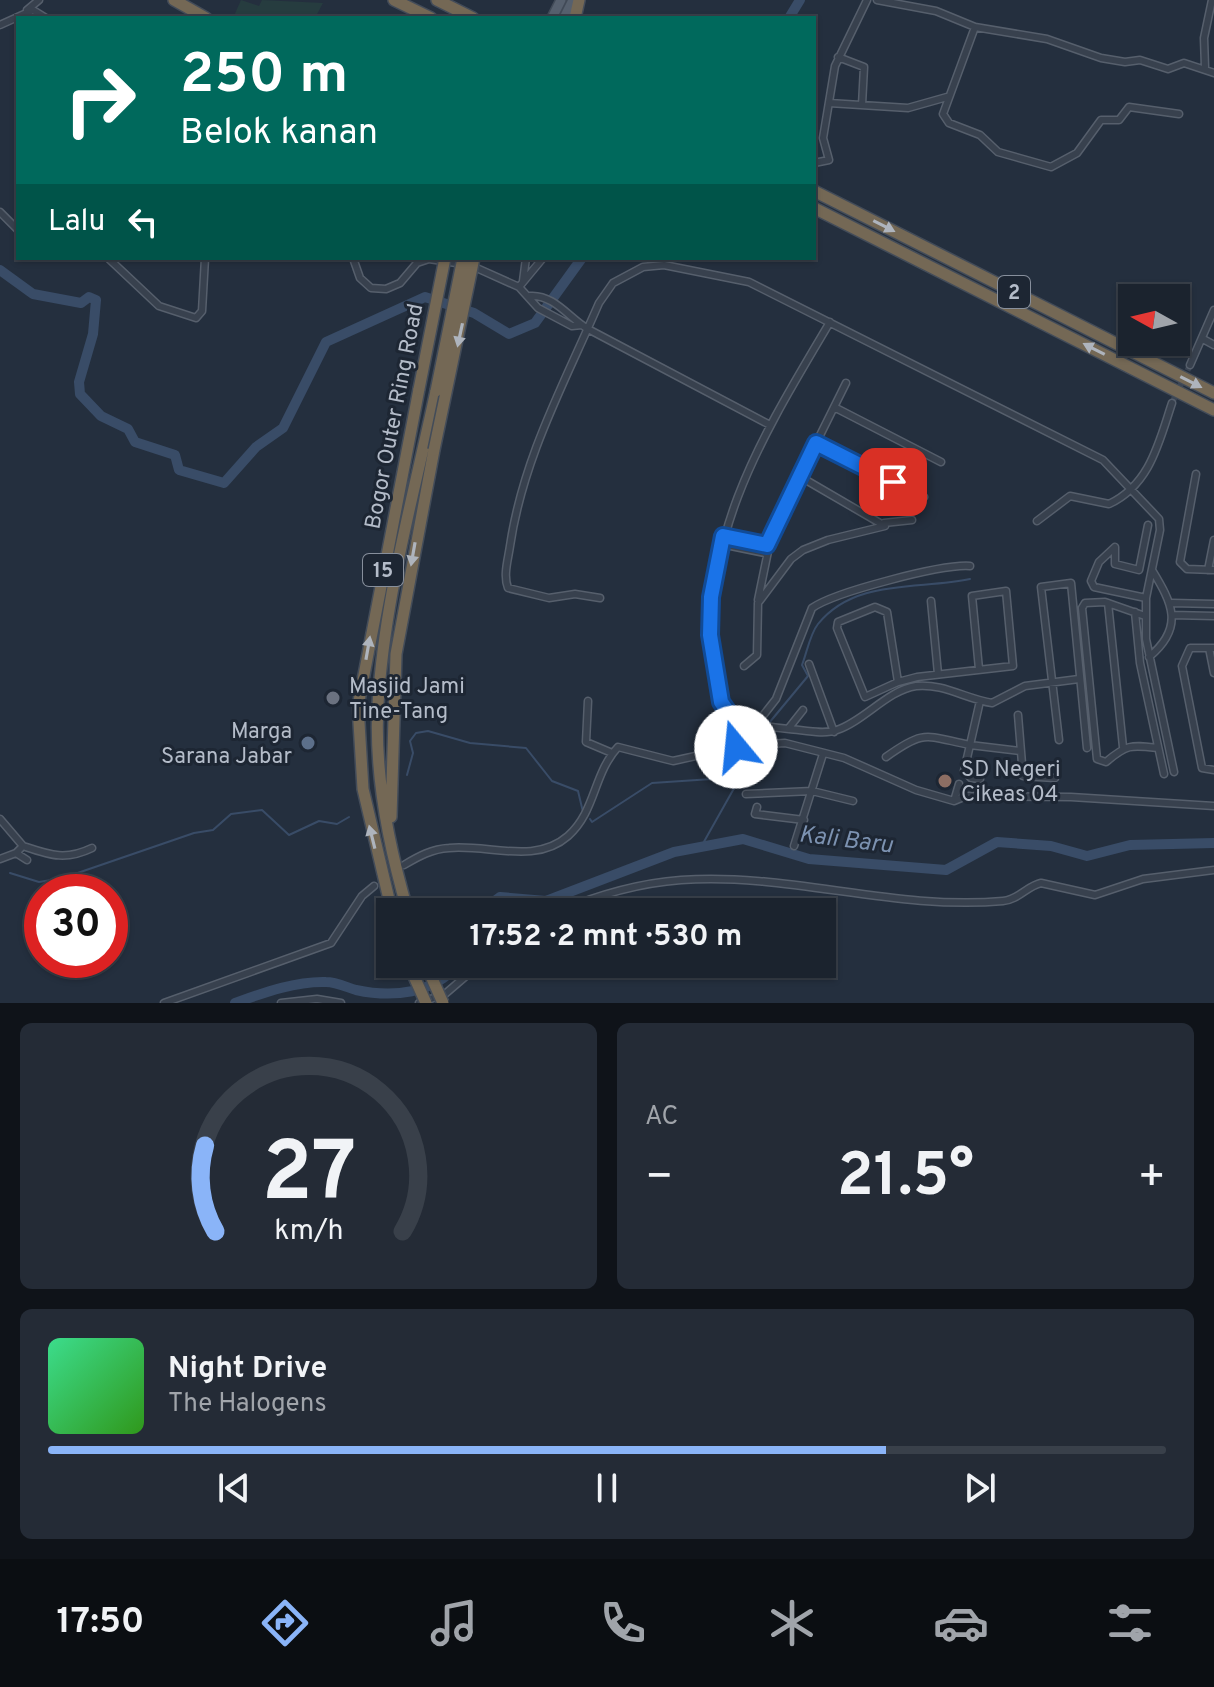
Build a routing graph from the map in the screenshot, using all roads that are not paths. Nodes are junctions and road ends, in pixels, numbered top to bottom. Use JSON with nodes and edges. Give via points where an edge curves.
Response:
{"nodes":[{"id":1,"x":39,"y":0,"type":"edge"},
{"id":2,"x":164,"y":0,"type":"edge"},
{"id":3,"x":174,"y":0,"type":"edge"},
{"id":4,"x":394,"y":0,"type":"edge"},
{"id":5,"x":437,"y":0,"type":"edge"},
{"id":6,"x":867,"y":0,"type":"edge"},
{"id":7,"x":877,"y":0,"type":"edge"},
{"id":8,"x":1212,"y":0,"type":"edge"},
{"id":9,"x":21,"y":15,"type":"joint"},
{"id":10,"x":44,"y":16,"type":"edge"},
{"id":11,"x":187,"y":16,"type":"edge"},
{"id":12,"x":202,"y":16,"type":"edge"},
{"id":13,"x":427,"y":16,"type":"edge"},
{"id":14,"x":469,"y":16,"type":"edge"},
{"id":15,"x":975,"y":27,"type":"junction"},
{"id":16,"x":838,"y":57,"type":"junction"},
{"id":17,"x":1205,"y":67,"type":"junction"},
{"id":18,"x":1214,"y":73,"type":"edge"},
{"id":19,"x":947,"y":97,"type":"junction"},
{"id":20,"x":829,"y":103,"type":"junction"},
{"id":21,"x":862,"y":105,"type":"junction"},
{"id":22,"x":1179,"y":114,"type":"dead end"},
{"id":23,"x":816,"y":163,"type":"edge"},
{"id":24,"x":816,"y":192,"type":"edge"},
{"id":25,"x":816,"y":209,"type":"edge"},
{"id":26,"x":0,"y":212,"type":"edge"},
{"id":27,"x":16,"y":228,"type":"edge"},
{"id":28,"x":110,"y":260,"type":"edge"},
{"id":29,"x":205,"y":260,"type":"edge"},
{"id":30,"x":354,"y":260,"type":"edge"},
{"id":31,"x":424,"y":260,"type":"edge"},
{"id":32,"x":441,"y":260,"type":"edge"},
{"id":33,"x":445,"y":260,"type":"edge"},
{"id":34,"x":463,"y":260,"type":"edge"},
{"id":35,"x":474,"y":260,"type":"edge"},
{"id":36,"x":526,"y":260,"type":"edge"},
{"id":37,"x":541,"y":260,"type":"edge"},
{"id":38,"x":521,"y":284,"type":"junction"},
{"id":39,"x":530,"y":296,"type":"junction"},
{"id":40,"x":1214,"y":310,"type":"edge"},
{"id":41,"x":830,"y":322,"type":"junction"},
{"id":42,"x":585,"y":327,"type":"junction"},
{"id":43,"x":1203,"y":339,"type":"junction"},
{"id":44,"x":1214,"y":345,"type":"edge"},
{"id":45,"x":1190,"y":365,"type":"tunnel mouth"},
{"id":46,"x":846,"y":383,"type":"dead end"},
{"id":47,"x":1214,"y":393,"type":"edge"},
{"id":48,"x":1172,"y":403,"type":"tunnel mouth"},
{"id":49,"x":834,"y":407,"type":"junction"},
{"id":50,"x":1214,"y":410,"type":"edge"},
{"id":51,"x":770,"y":425,"type":"junction"},
{"id":52,"x":816,"y":443,"type":"junction"},
{"id":53,"x":941,"y":462,"type":"dead end"},
{"id":54,"x":1196,"y":474,"type":"dead end"},
{"id":55,"x":799,"y":476,"type":"junction"},
{"id":56,"x":1131,"y":488,"type":"junction"},
{"id":57,"x":924,"y":497,"type":"dead end"},
{"id":58,"x":912,"y":520,"type":"dead end"},
{"id":59,"x":1037,"y":521,"type":"dead end"},
{"id":60,"x":884,"y":523,"type":"junction"},
{"id":61,"x":1148,"y":525,"type":"dead end"},
{"id":62,"x":722,"y":540,"type":"junction"},
{"id":63,"x":1214,"y":540,"type":"edge"},
{"id":64,"x":766,"y":549,"type":"junction"},
{"id":65,"x":1099,"y":562,"type":"junction"},
{"id":66,"x":1114,"y":562,"type":"junction"},
{"id":67,"x":970,"y":566,"type":"dead end"},
{"id":68,"x":1151,"y":568,"type":"junction"},
{"id":69,"x":1211,"y":570,"type":"edge"},
{"id":70,"x":1104,"y":589,"type":"junction"},
{"id":71,"x":600,"y":598,"type":"dead end"},
{"id":72,"x":1146,"y":598,"type":"junction"},
{"id":73,"x":931,"y":601,"type":"dead end"},
{"id":74,"x":1098,"y":601,"type":"junction"},
{"id":75,"x":758,"y":603,"type":"junction"},
{"id":76,"x":1108,"y":603,"type":"junction"},
{"id":77,"x":1172,"y":603,"type":"junction"},
{"id":78,"x":1214,"y":604,"type":"edge"},
{"id":79,"x":1135,"y":612,"type":"junction"},
{"id":80,"x":1172,"y":615,"type":"junction"},
{"id":81,"x":1145,"y":616,"type":"junction"},
{"id":82,"x":1214,"y":616,"type":"edge"},
{"id":83,"x":1212,"y":648,"type":"edge"},
{"id":84,"x":1149,"y":657,"type":"junction"},
{"id":85,"x":809,"y":664,"type":"dead end"},
{"id":86,"x":744,"y":666,"type":"dead end"},
{"id":87,"x":979,"y":669,"type":"junction"},
{"id":88,"x":1214,"y":673,"type":"edge"},
{"id":89,"x":938,"y":674,"type":"junction"},
{"id":90,"x":1079,"y":679,"type":"junction"},
{"id":91,"x":1051,"y":681,"type":"junction"},
{"id":92,"x":898,"y":682,"type":"junction"},
{"id":93,"x":937,"y":686,"type":"junction"},
{"id":94,"x":588,"y":701,"type":"dead end"},
{"id":95,"x":980,"y":701,"type":"junction"},
{"id":96,"x":803,"y":710,"type":"dead end"},
{"id":97,"x":1018,"y":715,"type":"dead end"},
{"id":98,"x":733,"y":719,"type":"junction"},
{"id":99,"x":760,"y":724,"type":"junction"},
{"id":100,"x":788,"y":729,"type":"junction"},
{"id":101,"x":834,"y":732,"type":"junction"},
{"id":102,"x":1059,"y":740,"type":"dead end"},
{"id":103,"x":970,"y":745,"type":"junction"},
{"id":104,"x":739,"y":747,"type":"junction"},
{"id":105,"x":1123,"y":747,"type":"junction"},
{"id":106,"x":1087,"y":748,"type":"dead end"},
{"id":107,"x":1158,"y":748,"type":"junction"},
{"id":108,"x":1020,"y":751,"type":"junction"},
{"id":109,"x":612,"y":753,"type":"junction"},
{"id":110,"x":823,"y":754,"type":"junction"},
{"id":111,"x":886,"y":757,"type":"dead end"},
{"id":112,"x":1214,"y":770,"type":"edge"},
{"id":113,"x":1174,"y":772,"type":"dead end"},
{"id":114,"x":1164,"y":774,"type":"dead end"},
{"id":115,"x":1055,"y":778,"type":"dead end"},
{"id":116,"x":980,"y":779,"type":"dead end"},
{"id":117,"x":959,"y":784,"type":"dead end"},
{"id":118,"x":812,"y":791,"type":"junction"},
{"id":119,"x":746,"y":794,"type":"dead end"},
{"id":120,"x":853,"y":801,"type":"dead end"},
{"id":121,"x":954,"y":801,"type":"junction"},
{"id":122,"x":1214,"y":806,"type":"edge"},
{"id":123,"x":757,"y":807,"type":"dead end"},
{"id":124,"x":0,"y":819,"type":"edge"},
{"id":125,"x":804,"y":820,"type":"junction"},
{"id":126,"x":389,"y":835,"type":"junction"},
{"id":127,"x":23,"y":846,"type":"junction"},
{"id":128,"x":794,"y":846,"type":"dead end"},
{"id":129,"x":92,"y":848,"type":"dead end"},
{"id":130,"x":16,"y":853,"type":"junction"},
{"id":131,"x":0,"y":859,"type":"edge"},
{"id":132,"x":27,"y":860,"type":"dead end"},
{"id":133,"x":404,"y":865,"type":"dead end"},
{"id":134,"x":1214,"y":870,"type":"edge"},
{"id":135,"x":374,"y":886,"type":"dead end"},
{"id":136,"x":389,"y":898,"type":"edge"},
{"id":137,"x":405,"y":898,"type":"edge"},
{"id":138,"x":596,"y":898,"type":"edge"},
{"id":139,"x":415,"y":978,"type":"edge"},
{"id":140,"x":432,"y":978,"type":"edge"},
{"id":141,"x":464,"y":978,"type":"edge"},
{"id":142,"x":164,"y":1003,"type":"edge"},
{"id":143,"x":281,"y":1003,"type":"edge"},
{"id":144,"x":341,"y":1003,"type":"edge"},
{"id":145,"x":419,"y":1003,"type":"edge"},
{"id":146,"x":426,"y":1003,"type":"edge"},
{"id":147,"x":443,"y":1003,"type":"edge"}],
"edges":[{"from":1,"to":9,"type":"street"},
{"from":2,"to":11,"type":"highway"},
{"from":3,"to":12,"type":"highway"},
{"from":4,"to":13,"type":"highway"},
{"from":5,"to":14,"type":"highway"},
{"from":6,"to":16,"type":"street"},
{"from":7,"to":15,"type":"street","via":[[936,11]]},
{"from":8,"to":17,"type":"street","via":[[1204,38]]},
{"from":9,"to":10,"type":"street","via":[[37,10]]},
{"from":15,"to":17,"type":"street","via":[[1047,39],[1117,61],[1140,60],[1168,69],[1180,62]]},
{"from":15,"to":19,"type":"street"},
{"from":16,"to":20,"type":"street"},
{"from":16,"to":21,"type":"street","via":[[865,68]]},
{"from":17,"to":18,"type":"street"},
{"from":19,"to":21,"type":"street","via":[[908,108]]},
{"from":19,"to":22,"type":"street","via":[[943,114],[949,123],[980,135],[998,152],[1051,167],[1077,153],[1101,120],[1119,120],[1129,107]]},
{"from":20,"to":21,"type":"street"},
{"from":20,"to":23,"type":"street","via":[[823,138],[830,155]]},
{"from":24,"to":47,"type":"highway","number":"2","one_way":true},
{"from":50,"to":25,"type":"highway","number":"2","one_way":true},
{"from":26,"to":27,"type":"street"},
{"from":28,"to":29,"type":"street","via":[[159,306],[196,318],[202,311]]},
{"from":30,"to":31,"type":"street","via":[[364,284],[386,289]]},
{"from":32,"to":38,"type":"street"},
{"from":136,"to":33,"type":"highway","name":"Bogor Outer Ring Road","number":"15","one_way":true,"bridge":true,"via":[[363,789],[358,706]]},
{"from":34,"to":126,"type":"highway","name":"Bogor Outer Ring Road","number":"15","bridge":true,"via":[[403,542],[378,692]]},
{"from":35,"to":126,"type":"highway","one_way":true,"bridge":true,"via":[[396,654]]},
{"from":36,"to":38,"type":"street"},
{"from":37,"to":38,"type":"street"},
{"from":38,"to":39,"type":"street"},
{"from":39,"to":42,"type":"street","via":[[571,313]]},
{"from":39,"to":42,"type":"street","via":[[538,308]]},
{"from":40,"to":43,"type":"street"},
{"from":41,"to":42,"type":"street","via":[[749,282],[664,265],[634,270],[613,283]]},
{"from":41,"to":51,"type":"street"},
{"from":41,"to":56,"type":"street","via":[[1093,453]]},
{"from":42,"to":51,"type":"street"},
{"from":42,"to":71,"type":"street","via":[[531,455],[505,580],[508,588],[549,598]]},
{"from":43,"to":44,"type":"street"},
{"from":43,"to":45,"type":"street"},
{"from":46,"to":49,"type":"street"},
{"from":48,"to":56,"type":"street","via":[[1155,457]]},
{"from":49,"to":52,"type":"street"},
{"from":49,"to":53,"type":"street"},
{"from":51,"to":62,"type":"street","via":[[738,489]]},
{"from":52,"to":55,"type":"street"},
{"from":52,"to":57,"type":"street"},
{"from":54,"to":69,"type":"street","via":[[1180,562],[1187,569]]},
{"from":55,"to":60,"type":"street"},
{"from":55,"to":64,"type":"street"},
{"from":56,"to":59,"type":"street","via":[[1109,504],[1070,496]]},
{"from":56,"to":68,"type":"street","via":[[1159,519]]},
{"from":58,"to":60,"type":"street"},
{"from":60,"to":75,"type":"street","via":[[883,528],[803,550],[775,576]]},
{"from":61,"to":66,"type":"street","via":[[1139,570]]},
{"from":62,"to":64,"type":"street"},
{"from":62,"to":98,"type":"street","via":[[710,635],[721,702]]},
{"from":63,"to":69,"type":"street"},
{"from":64,"to":75,"type":"street"},
{"from":65,"to":66,"type":"street"},
{"from":65,"to":66,"type":"street","via":[[1115,547]]},
{"from":65,"to":70,"type":"street","via":[[1091,581]]},
{"from":67,"to":99,"type":"street","via":[[887,582],[812,608],[776,699]]},
{"from":68,"to":72,"type":"street"},
{"from":68,"to":77,"type":"street"},
{"from":70,"to":72,"type":"street"},
{"from":70,"to":74,"type":"street"},
{"from":72,"to":81,"type":"street"},
{"from":73,"to":89,"type":"street"},
{"from":74,"to":76,"type":"street"},
{"from":74,"to":105,"type":"street","via":[[1082,608],[1097,759],[1106,762]]},
{"from":75,"to":86,"type":"street","via":[[757,655]]},
{"from":76,"to":79,"type":"street"},
{"from":76,"to":105,"type":"street"},
{"from":77,"to":78,"type":"street"},
{"from":77,"to":80,"type":"street"},
{"from":79,"to":81,"type":"street"},
{"from":79,"to":107,"type":"street"},
{"from":80,"to":82,"type":"street"},
{"from":80,"to":84,"type":"street","via":[[1167,637]]},
{"from":81,"to":84,"type":"street"},
{"from":83,"to":88,"type":"street"},
{"from":83,"to":112,"type":"street","via":[[1190,648],[1182,666],[1202,768]]},
{"from":84,"to":113,"type":"street"},
{"from":85,"to":101,"type":"street"},
{"from":87,"to":87,"type":"street","via":[[972,596],[1004,590],[1015,663]]},
{"from":87,"to":89,"type":"street"},
{"from":89,"to":92,"type":"street"},
{"from":89,"to":93,"type":"street"},
{"from":90,"to":91,"type":"street"},
{"from":90,"to":91,"type":"street","via":[[1069,583],[1041,587]]},
{"from":90,"to":106,"type":"street"},
{"from":91,"to":95,"type":"street","via":[[1025,686],[992,703]]},
{"from":91,"to":102,"type":"street"},
{"from":92,"to":92,"type":"street","via":[[887,612],[875,607],[838,622],[865,697]]},
{"from":93,"to":95,"type":"street"},
{"from":93,"to":101,"type":"street","via":[[906,689]]},
{"from":94,"to":109,"type":"street","via":[[586,742]]},
{"from":95,"to":103,"type":"street"},
{"from":96,"to":100,"type":"street"},
{"from":97,"to":108,"type":"street"},
{"from":98,"to":99,"type":"street"},
{"from":98,"to":104,"type":"street"},
{"from":99,"to":100,"type":"street"},
{"from":100,"to":101,"type":"street"},
{"from":103,"to":108,"type":"street"},
{"from":103,"to":111,"type":"street","via":[[923,735]]},
{"from":103,"to":116,"type":"street","via":[[964,771]]},
{"from":104,"to":109,"type":"street","via":[[673,761],[621,746]]},
{"from":104,"to":110,"type":"street","via":[[785,743]]},
{"from":105,"to":107,"type":"street"},
{"from":107,"to":114,"type":"street"},
{"from":108,"to":115,"type":"street","via":[[1023,776]]},
{"from":109,"to":133,"type":"street","via":[[599,772],[587,816],[554,844],[510,854],[472,847],[432,850]]},
{"from":110,"to":118,"type":"street"},
{"from":110,"to":121,"type":"street"},
{"from":117,"to":121,"type":"street"},
{"from":118,"to":119,"type":"street"},
{"from":118,"to":120,"type":"street"},
{"from":118,"to":125,"type":"street"},
{"from":121,"to":122,"type":"street","via":[[966,796],[1071,797]]},
{"from":123,"to":125,"type":"street","via":[[755,814]]},
{"from":124,"to":127,"type":"street"},
{"from":125,"to":128,"type":"street"},
{"from":126,"to":137,"type":"highway","name":"Bogor Outer Ring Road","number":"15"},
{"from":127,"to":129,"type":"street","via":[[59,858]]},
{"from":127,"to":130,"type":"street"},
{"from":130,"to":131,"type":"street"},
{"from":130,"to":132,"type":"street"},
{"from":134,"to":138,"type":"street","via":[[1143,879],[1095,895],[1041,883],[1013,899],[960,903],[677,880]]},
{"from":135,"to":142,"type":"street","via":[[331,943]]},
{"from":139,"to":146,"type":"highway","bridge":true},
{"from":140,"to":147,"type":"highway","bridge":true},
{"from":141,"to":145,"type":"street","via":[[445,994]]},
{"from":143,"to":144,"type":"street"}]}
